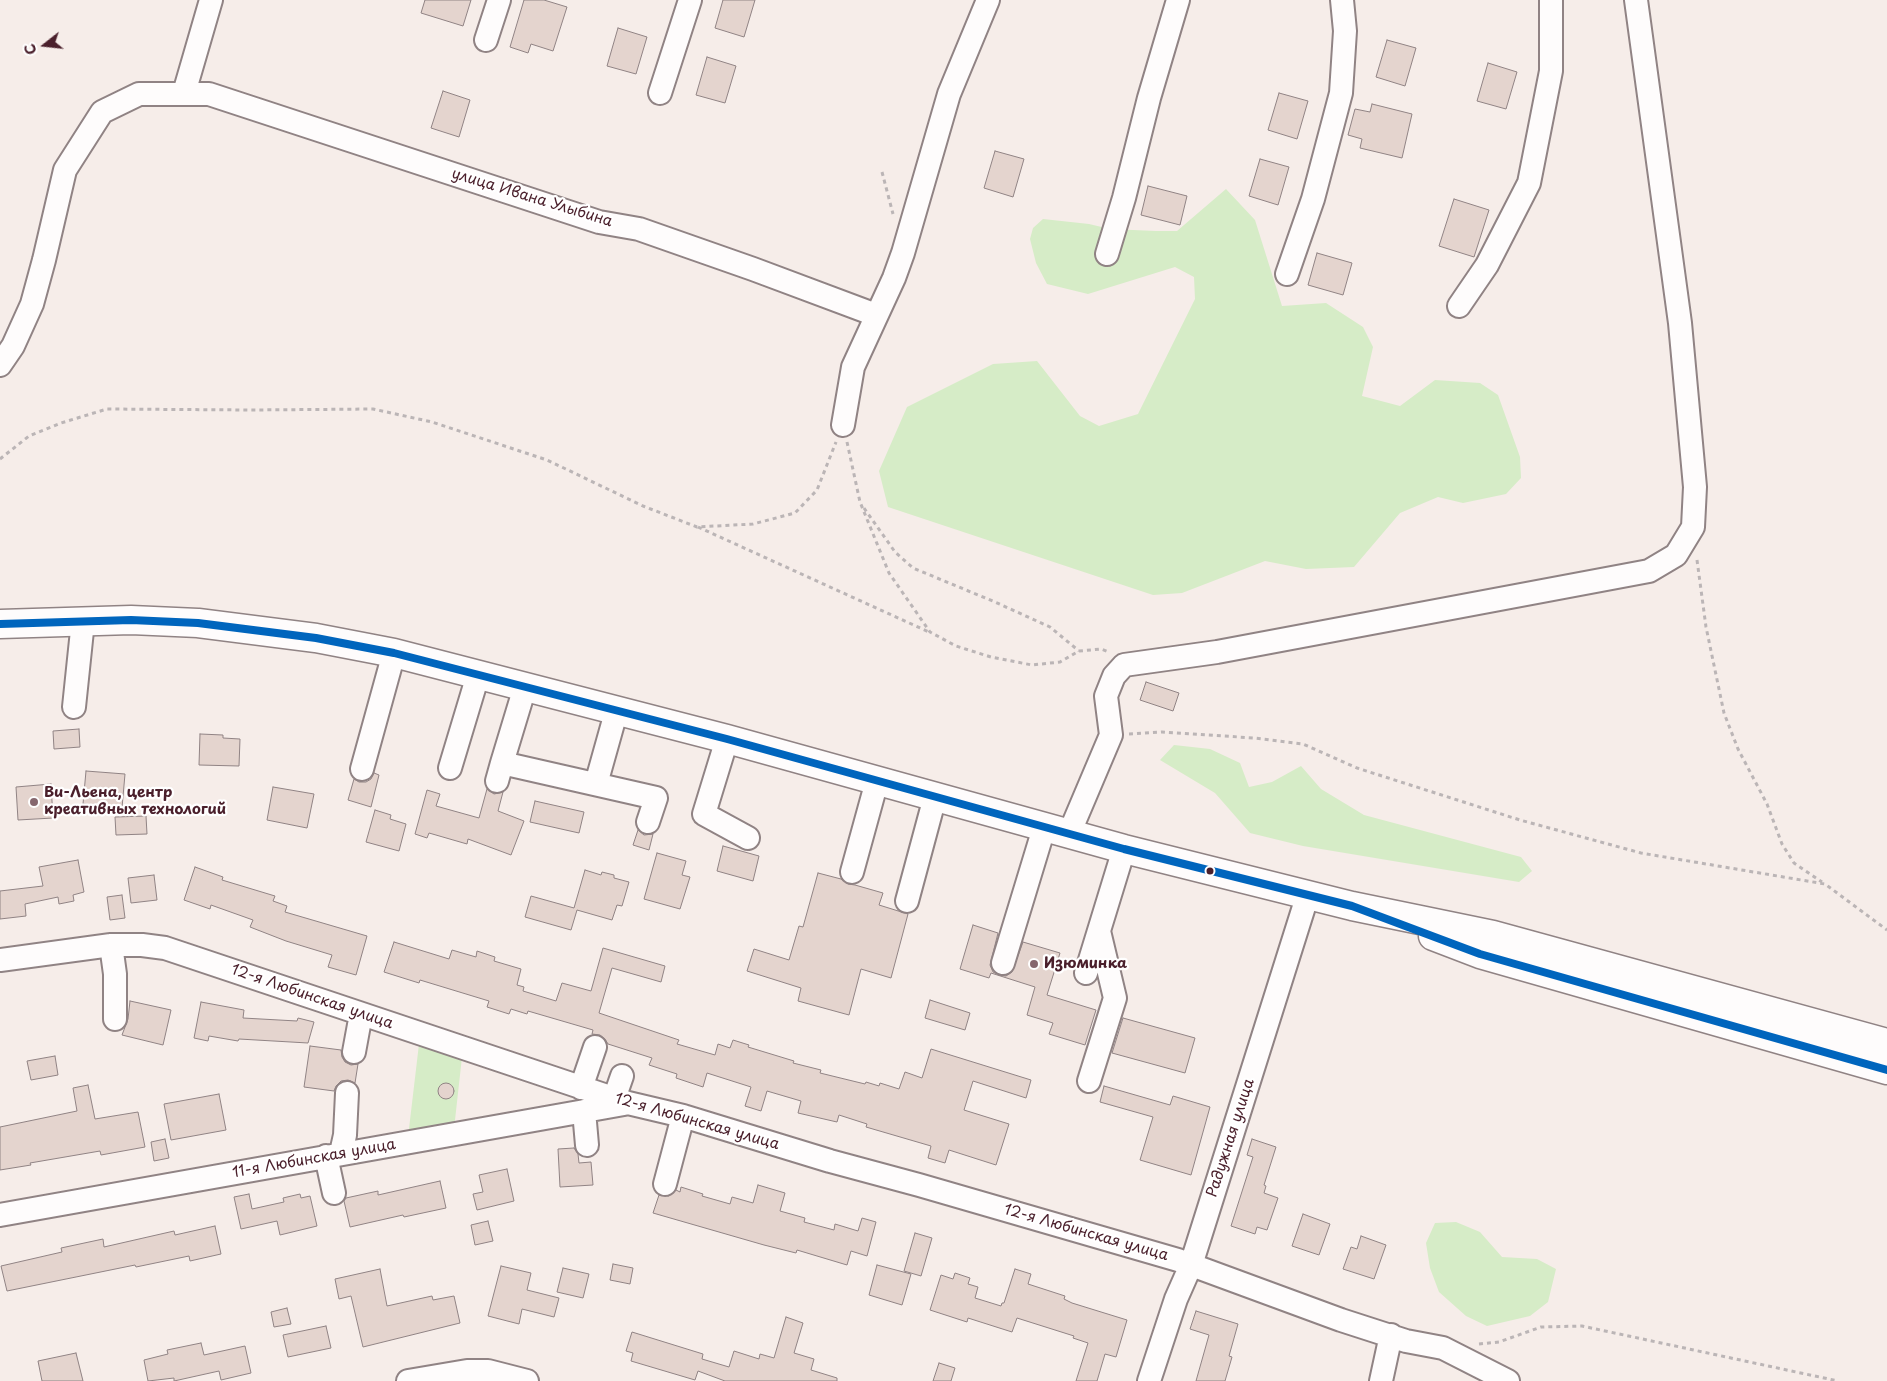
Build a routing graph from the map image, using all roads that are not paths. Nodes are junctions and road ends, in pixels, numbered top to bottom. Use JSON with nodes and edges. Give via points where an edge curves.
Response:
{"nodes":[{"id":1,"x":212,"y":0,"type":"edge"},
{"id":2,"x":499,"y":0,"type":"edge"},
{"id":3,"x":690,"y":0,"type":"edge"},
{"id":4,"x":988,"y":0,"type":"edge"},
{"id":5,"x":1178,"y":0,"type":"edge"},
{"id":6,"x":1342,"y":0,"type":"edge"},
{"id":7,"x":1551,"y":0,"type":"edge"},
{"id":8,"x":1636,"y":0,"type":"edge"},
{"id":9,"x":486,"y":40,"type":"dead end"},
{"id":10,"x":184,"y":93,"type":"junction"},
{"id":11,"x":660,"y":93,"type":"dead end"},
{"id":12,"x":1106,"y":254,"type":"dead end"},
{"id":13,"x":1287,"y":274,"type":"dead end"},
{"id":14,"x":1459,"y":306,"type":"dead end"},
{"id":15,"x":876,"y":315,"type":"junction"},
{"id":16,"x":0,"y":364,"type":"edge"},
{"id":17,"x":843,"y":425,"type":"road end"},
{"id":18,"x":83,"y":621,"type":"junction"},
{"id":19,"x":0,"y":624,"type":"edge"},
{"id":20,"x":394,"y":653,"type":"junction"},
{"id":21,"x":478,"y":675,"type":"junction"},
{"id":22,"x":525,"y":687,"type":"junction"},
{"id":23,"x":74,"y":707,"type":"dead end"},
{"id":24,"x":617,"y":710,"type":"junction"},
{"id":25,"x":726,"y":739,"type":"junction"},
{"id":26,"x":450,"y":768,"type":"dead end"},
{"id":27,"x":362,"y":769,"type":"dead end"},
{"id":28,"x":877,"y":781,"type":"junction"},
{"id":29,"x":596,"y":784,"type":"junction"},
{"id":30,"x":935,"y":797,"type":"junction"},
{"id":31,"x":648,"y":822,"type":"dead end"},
{"id":32,"x":1057,"y":831,"type":"junction"},
{"id":33,"x":748,"y":838,"type":"dead end"},
{"id":34,"x":1124,"y":849,"type":"junction"},
{"id":35,"x":852,"y":872,"type":"dead end"},
{"id":36,"x":1308,"y":894,"type":"junction"},
{"id":37,"x":906,"y":901,"type":"dead end"},
{"id":38,"x":1352,"y":906,"type":"junction"},
{"id":39,"x":1099,"y":931,"type":"junction"},
{"id":40,"x":111,"y":945,"type":"junction"},
{"id":41,"x":0,"y":960,"type":"edge"},
{"id":42,"x":1004,"y":963,"type":"dead end"},
{"id":43,"x":1086,"y":973,"type":"dead end"},
{"id":44,"x":360,"y":1014,"type":"junction"},
{"id":45,"x":115,"y":1019,"type":"dead end"},
{"id":46,"x":1887,"y":1043,"type":"edge"},
{"id":47,"x":594,"y":1047,"type":"dead end"},
{"id":48,"x":354,"y":1052,"type":"dead end"},
{"id":49,"x":1887,"y":1070,"type":"edge"},
{"id":50,"x":622,"y":1076,"type":"dead end"},
{"id":51,"x":1089,"y":1081,"type":"dead end"},
{"id":52,"x":581,"y":1088,"type":"junction"},
{"id":53,"x":347,"y":1093,"type":"dead end"},
{"id":54,"x":621,"y":1101,"type":"junction"},
{"id":55,"x":584,"y":1111,"type":"junction"},
{"id":56,"x":683,"y":1116,"type":"junction"},
{"id":57,"x":587,"y":1145,"type":"dead end"},
{"id":58,"x":334,"y":1155,"type":"junction"},
{"id":59,"x":665,"y":1184,"type":"dead end"},
{"id":60,"x":334,"y":1193,"type":"dead end"},
{"id":61,"x":0,"y":1215,"type":"edge"},
{"id":62,"x":1191,"y":1265,"type":"junction"},
{"id":63,"x":1391,"y":1335,"type":"junction"},
{"id":64,"x":488,"y":1376,"type":"edge"},
{"id":65,"x":408,"y":1381,"type":"edge"},
{"id":66,"x":527,"y":1381,"type":"edge"},
{"id":67,"x":1149,"y":1381,"type":"edge"},
{"id":68,"x":1380,"y":1381,"type":"edge"},
{"id":69,"x":1508,"y":1381,"type":"edge"}],
"edges":[{"from":1,"to":10,"type":"street"},
{"from":2,"to":9,"type":"street"},
{"from":3,"to":11,"type":"street"},
{"from":4,"to":15,"type":"street","via":[[949,94],[903,253]]},
{"from":5,"to":12,"type":"street"},
{"from":6,"to":13,"type":"street","via":[[1345,31],[1341,93],[1313,199]]},
{"from":7,"to":14,"type":"street","via":[[1551,71],[1529,182],[1487,265]]},
{"from":8,"to":32,"type":"street","via":[[1680,323],[1696,487],[1693,527],[1676,555],[1649,571],[1217,652],[1124,665],[1114,676],[1106,696],[1111,735]]},
{"from":10,"to":15,"type":"street","name":"улица Ивана Улыбина","via":[[209,94],[599,222],[639,229]]},
{"from":10,"to":16,"type":"street","name":"улица Ивана Улыбина","via":[[139,94],[102,112],[65,170],[32,304],[13,346]]},
{"from":15,"to":17,"type":"street","via":[[853,367]]},
{"from":18,"to":19,"type":"main road"},
{"from":18,"to":20,"type":"main road","via":[[131,620],[243,628]]},
{"from":18,"to":23,"type":"street"},
{"from":20,"to":21,"type":"main road"},
{"from":20,"to":27,"type":"street"},
{"from":21,"to":22,"type":"main road"},
{"from":21,"to":26,"type":"street"},
{"from":22,"to":24,"type":"main road"},
{"from":22,"to":29,"type":"street","via":[[499,772]]},
{"from":24,"to":25,"type":"main road"},
{"from":24,"to":29,"type":"street"},
{"from":25,"to":28,"type":"main road"},
{"from":25,"to":33,"type":"street","via":[[704,814]]},
{"from":28,"to":30,"type":"main road"},
{"from":28,"to":35,"type":"street"},
{"from":29,"to":31,"type":"street","via":[[656,798]]},
{"from":30,"to":32,"type":"main road"},
{"from":30,"to":37,"type":"street"},
{"from":32,"to":34,"type":"main road"},
{"from":32,"to":42,"type":"street"},
{"from":34,"to":36,"type":"main road"},
{"from":34,"to":39,"type":"street"},
{"from":36,"to":38,"type":"main road"},
{"from":36,"to":62,"type":"street","name":"Радужная улица"},
{"from":38,"to":46,"type":"main road","via":[[1493,935]]},
{"from":38,"to":49,"type":"main road","via":[[1480,954]]},
{"from":39,"to":43,"type":"street"},
{"from":39,"to":51,"type":"street","via":[[1114,998]]},
{"from":40,"to":41,"type":"street","name":"12-я Любинская улица"},
{"from":40,"to":44,"type":"street","name":"12-я Любинская улица","via":[[165,948]]},
{"from":40,"to":45,"type":"street"},
{"from":44,"to":48,"type":"street"},
{"from":44,"to":52,"type":"street","name":"12-я Любинская улица"},
{"from":47,"to":52,"type":"street"},
{"from":50,"to":54,"type":"street"},
{"from":52,"to":54,"type":"street","name":"12-я Любинская улица"},
{"from":53,"to":58,"type":"street","via":[[345,1135]]},
{"from":54,"to":55,"type":"street","name":"11-я Любинская улица"},
{"from":54,"to":56,"type":"street","name":"12-я Любинская улица"},
{"from":55,"to":57,"type":"street"},
{"from":55,"to":58,"type":"street","name":"11-я Любинская улица"},
{"from":56,"to":59,"type":"street"},
{"from":56,"to":62,"type":"street","name":"12-я Любинская улица"},
{"from":58,"to":60,"type":"street"},
{"from":58,"to":61,"type":"street","name":"11-я Любинская улица"},
{"from":62,"to":63,"type":"street","name":"12-я Любинская улица"},
{"from":62,"to":67,"type":"street","name":"Радужная улица","via":[[1176,1298]]},
{"from":63,"to":68,"type":"street"},
{"from":63,"to":69,"type":"street","name":"12-я Любинская улица","via":[[1444,1348]]},
{"from":64,"to":65,"type":"street","via":[[467,1371]]},
{"from":64,"to":66,"type":"street"}]}
